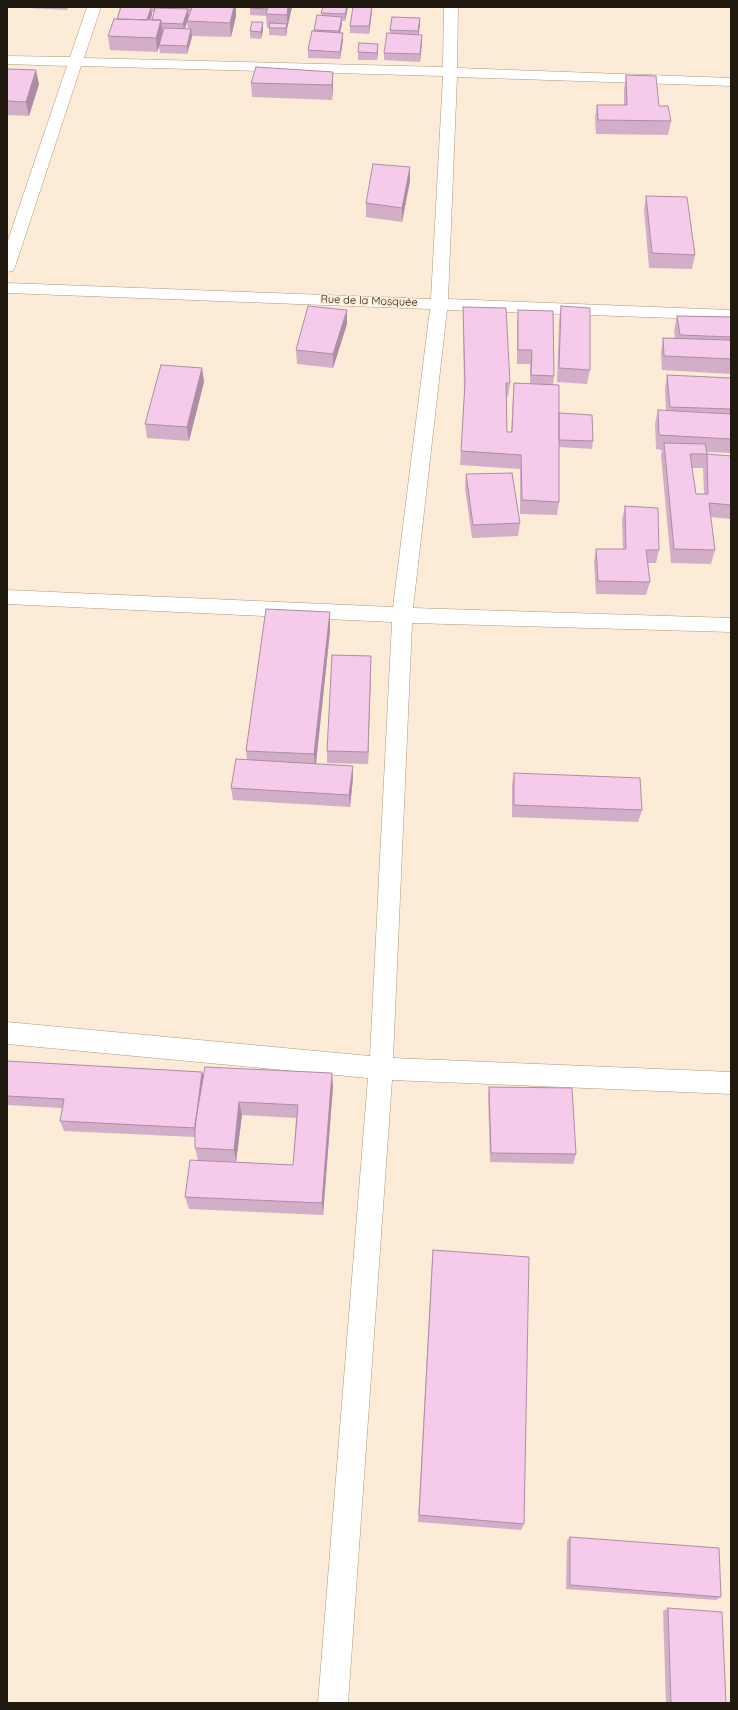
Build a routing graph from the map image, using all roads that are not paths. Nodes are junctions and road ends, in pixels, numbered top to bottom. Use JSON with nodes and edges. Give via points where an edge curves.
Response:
{"nodes":[{"id":1,"x":94,"y":7,"type":"edge"},
{"id":2,"x":451,"y":7,"type":"edge"},
{"id":3,"x":7,"y":60,"type":"edge"},
{"id":4,"x":75,"y":62,"type":"junction"},
{"id":5,"x":450,"y":72,"type":"junction"},
{"id":6,"x":731,"y":82,"type":"edge"},
{"id":7,"x":7,"y":267,"type":"edge"},
{"id":8,"x":7,"y":288,"type":"edge"},
{"id":9,"x":440,"y":303,"type":"junction"},
{"id":10,"x":731,"y":315,"type":"edge"},
{"id":11,"x":7,"y":596,"type":"edge"},
{"id":12,"x":402,"y":615,"type":"junction"},
{"id":13,"x":731,"y":625,"type":"edge"},
{"id":14,"x":7,"y":1033,"type":"edge"},
{"id":15,"x":381,"y":1068,"type":"junction"},
{"id":16,"x":731,"y":1083,"type":"edge"},
{"id":17,"x":333,"y":1703,"type":"edge"}],
"edges":[{"from":1,"to":4,"type":"street"},
{"from":2,"to":5,"type":"street"},
{"from":3,"to":4,"type":"street"},
{"from":4,"to":5,"type":"street"},
{"from":4,"to":7,"type":"street"},
{"from":5,"to":6,"type":"street"},
{"from":5,"to":9,"type":"street"},
{"from":8,"to":9,"type":"street","name":"Rue de la Mosquée"},
{"from":9,"to":10,"type":"street","name":"Rue de la Mosquée"},
{"from":9,"to":12,"type":"street"},
{"from":11,"to":12,"type":"street"},
{"from":12,"to":13,"type":"street"},
{"from":12,"to":15,"type":"street"},
{"from":14,"to":15,"type":"street"},
{"from":15,"to":16,"type":"street"},
{"from":15,"to":17,"type":"street"}]}
